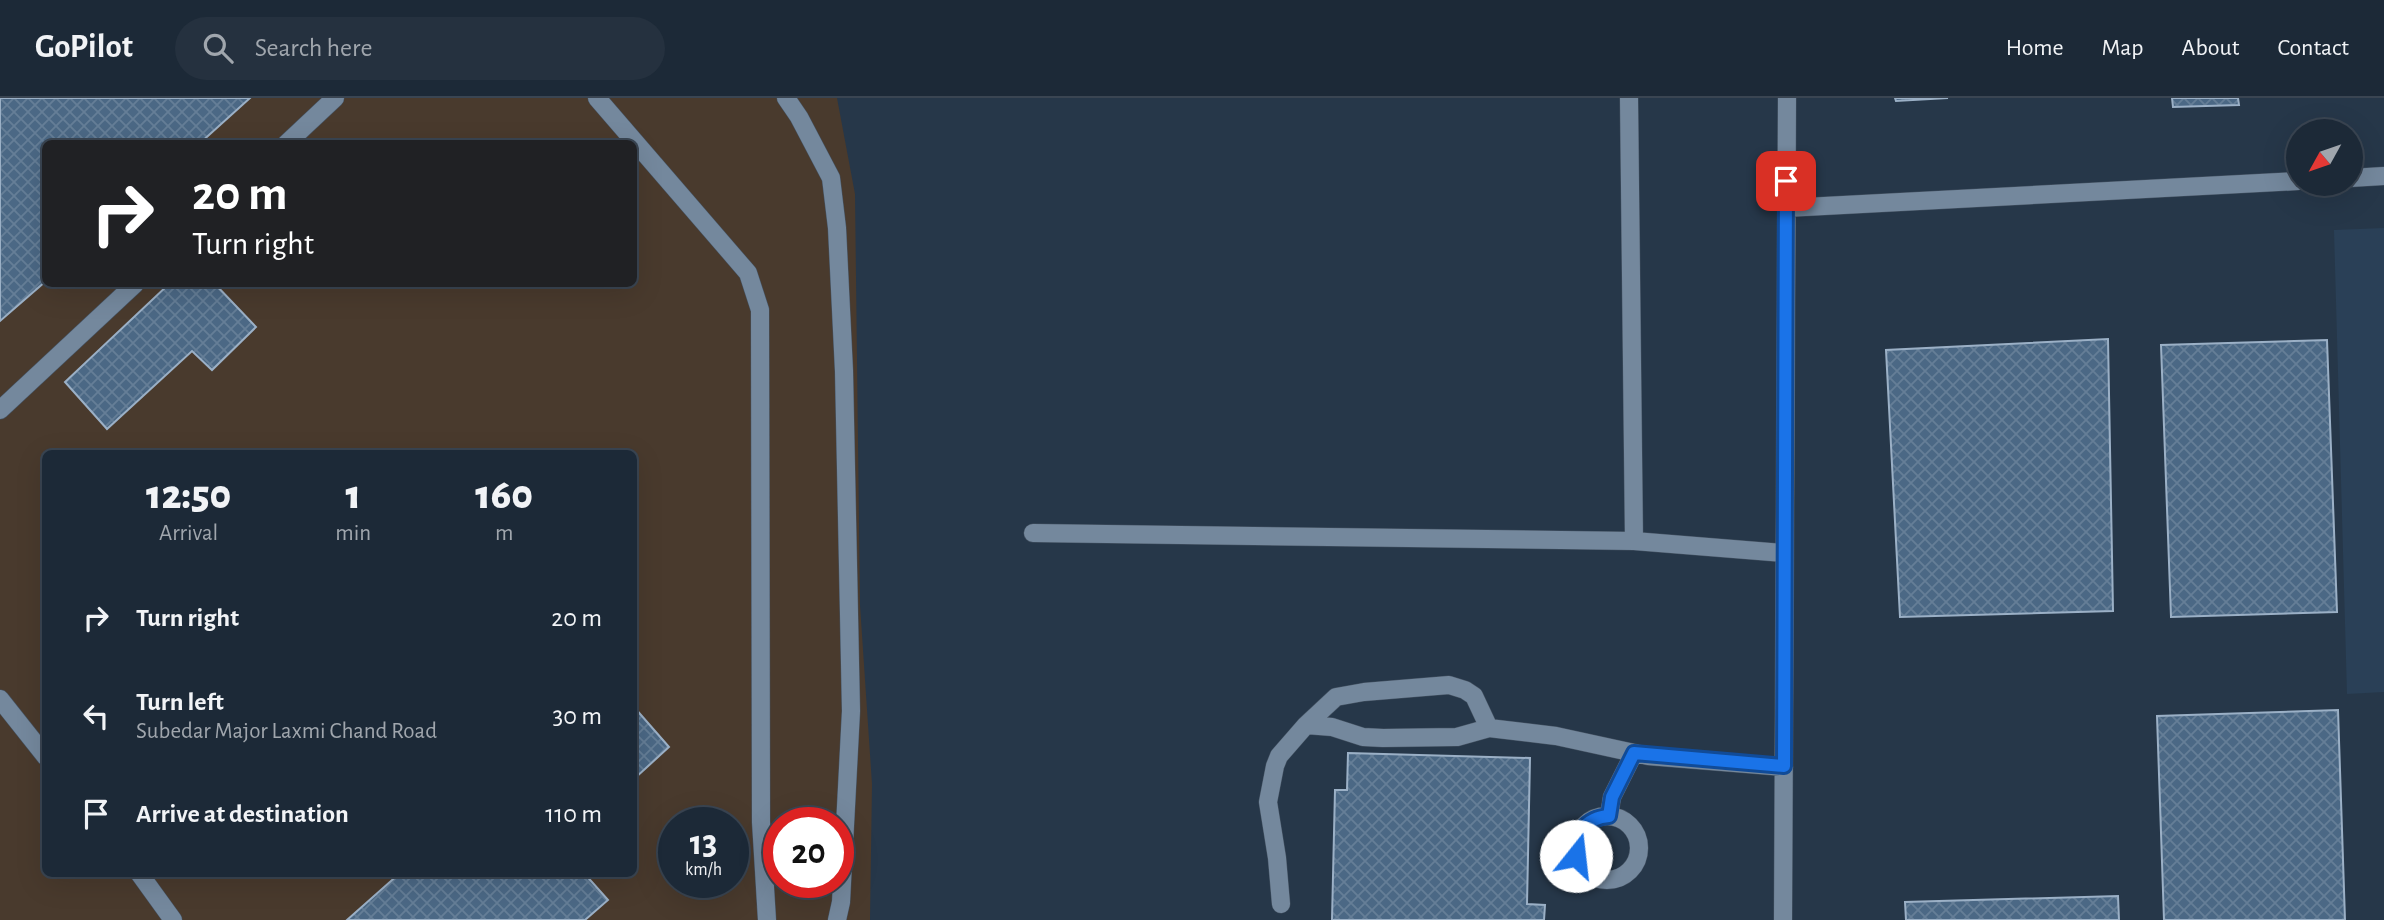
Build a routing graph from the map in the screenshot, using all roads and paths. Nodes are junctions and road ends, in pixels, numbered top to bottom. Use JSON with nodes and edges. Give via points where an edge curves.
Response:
{"nodes":[{"id":1,"x":335,"y":98,"type":"edge"},
{"id":2,"x":597,"y":98,"type":"edge"},
{"id":3,"x":786,"y":98,"type":"edge"},
{"id":4,"x":1629,"y":98,"type":"edge"},
{"id":5,"x":1787,"y":98,"type":"edge"},
{"id":6,"x":290,"y":140,"type":"edge"},
{"id":7,"x":633,"y":140,"type":"edge"},
{"id":8,"x":637,"y":144,"type":"edge"},
{"id":9,"x":2384,"y":176,"type":"edge"},
{"id":10,"x":2363,"y":177,"type":"edge"},
{"id":11,"x":2286,"y":182,"type":"edge"},
{"id":12,"x":1786,"y":208,"type":"junction"},
{"id":13,"x":132,"y":287,"type":"edge"},
{"id":14,"x":0,"y":410,"type":"edge"},
{"id":15,"x":1033,"y":533,"type":"dead end"},
{"id":16,"x":1633,"y":541,"type":"junction"},
{"id":17,"x":1783,"y":553,"type":"junction"},
{"id":18,"x":0,"y":699,"type":"edge"},
{"id":19,"x":1306,"y":725,"type":"junction"},
{"id":20,"x":1489,"y":729,"type":"junction"},
{"id":21,"x":42,"y":752,"type":"edge"},
{"id":22,"x":1634,"y":753,"type":"junction"},
{"id":23,"x":1784,"y":766,"type":"junction"},
{"id":24,"x":1609,"y":816,"type":"dead end"},
{"id":25,"x":142,"y":877,"type":"edge"},
{"id":26,"x":1281,"y":904,"type":"dead end"},
{"id":27,"x":173,"y":920,"type":"edge"},
{"id":28,"x":767,"y":920,"type":"edge"},
{"id":29,"x":837,"y":920,"type":"edge"},
{"id":30,"x":1783,"y":920,"type":"edge"}],
"edges":[{"from":1,"to":6,"type":"street"},
{"from":2,"to":7,"type":"street"},
{"from":3,"to":29,"type":"street","via":[[831,178],[837,228],[850,712]]},
{"from":4,"to":16,"type":"street"},
{"from":5,"to":12,"type":"street"},
{"from":8,"to":28,"type":"street","via":[[748,273],[760,310],[761,808]]},
{"from":9,"to":10,"type":"street"},
{"from":11,"to":12,"type":"street"},
{"from":12,"to":17,"type":"street"},
{"from":13,"to":14,"type":"street"},
{"from":15,"to":16,"type":"street"},
{"from":16,"to":17,"type":"street"},
{"from":17,"to":23,"type":"street"},
{"from":18,"to":21,"type":"street"},
{"from":19,"to":20,"type":"street","via":[[1383,738],[1457,737]]},
{"from":19,"to":20,"type":"street","via":[[1336,697],[1449,685],[1474,696]]},
{"from":19,"to":26,"type":"street","via":[[1279,756],[1269,788]]},
{"from":20,"to":22,"type":"street","via":[[1556,736]]},
{"from":22,"to":23,"type":"street"},
{"from":22,"to":24,"type":"street","via":[[1612,797]]},
{"from":23,"to":30,"type":"street"},
{"from":25,"to":27,"type":"street"}]}
